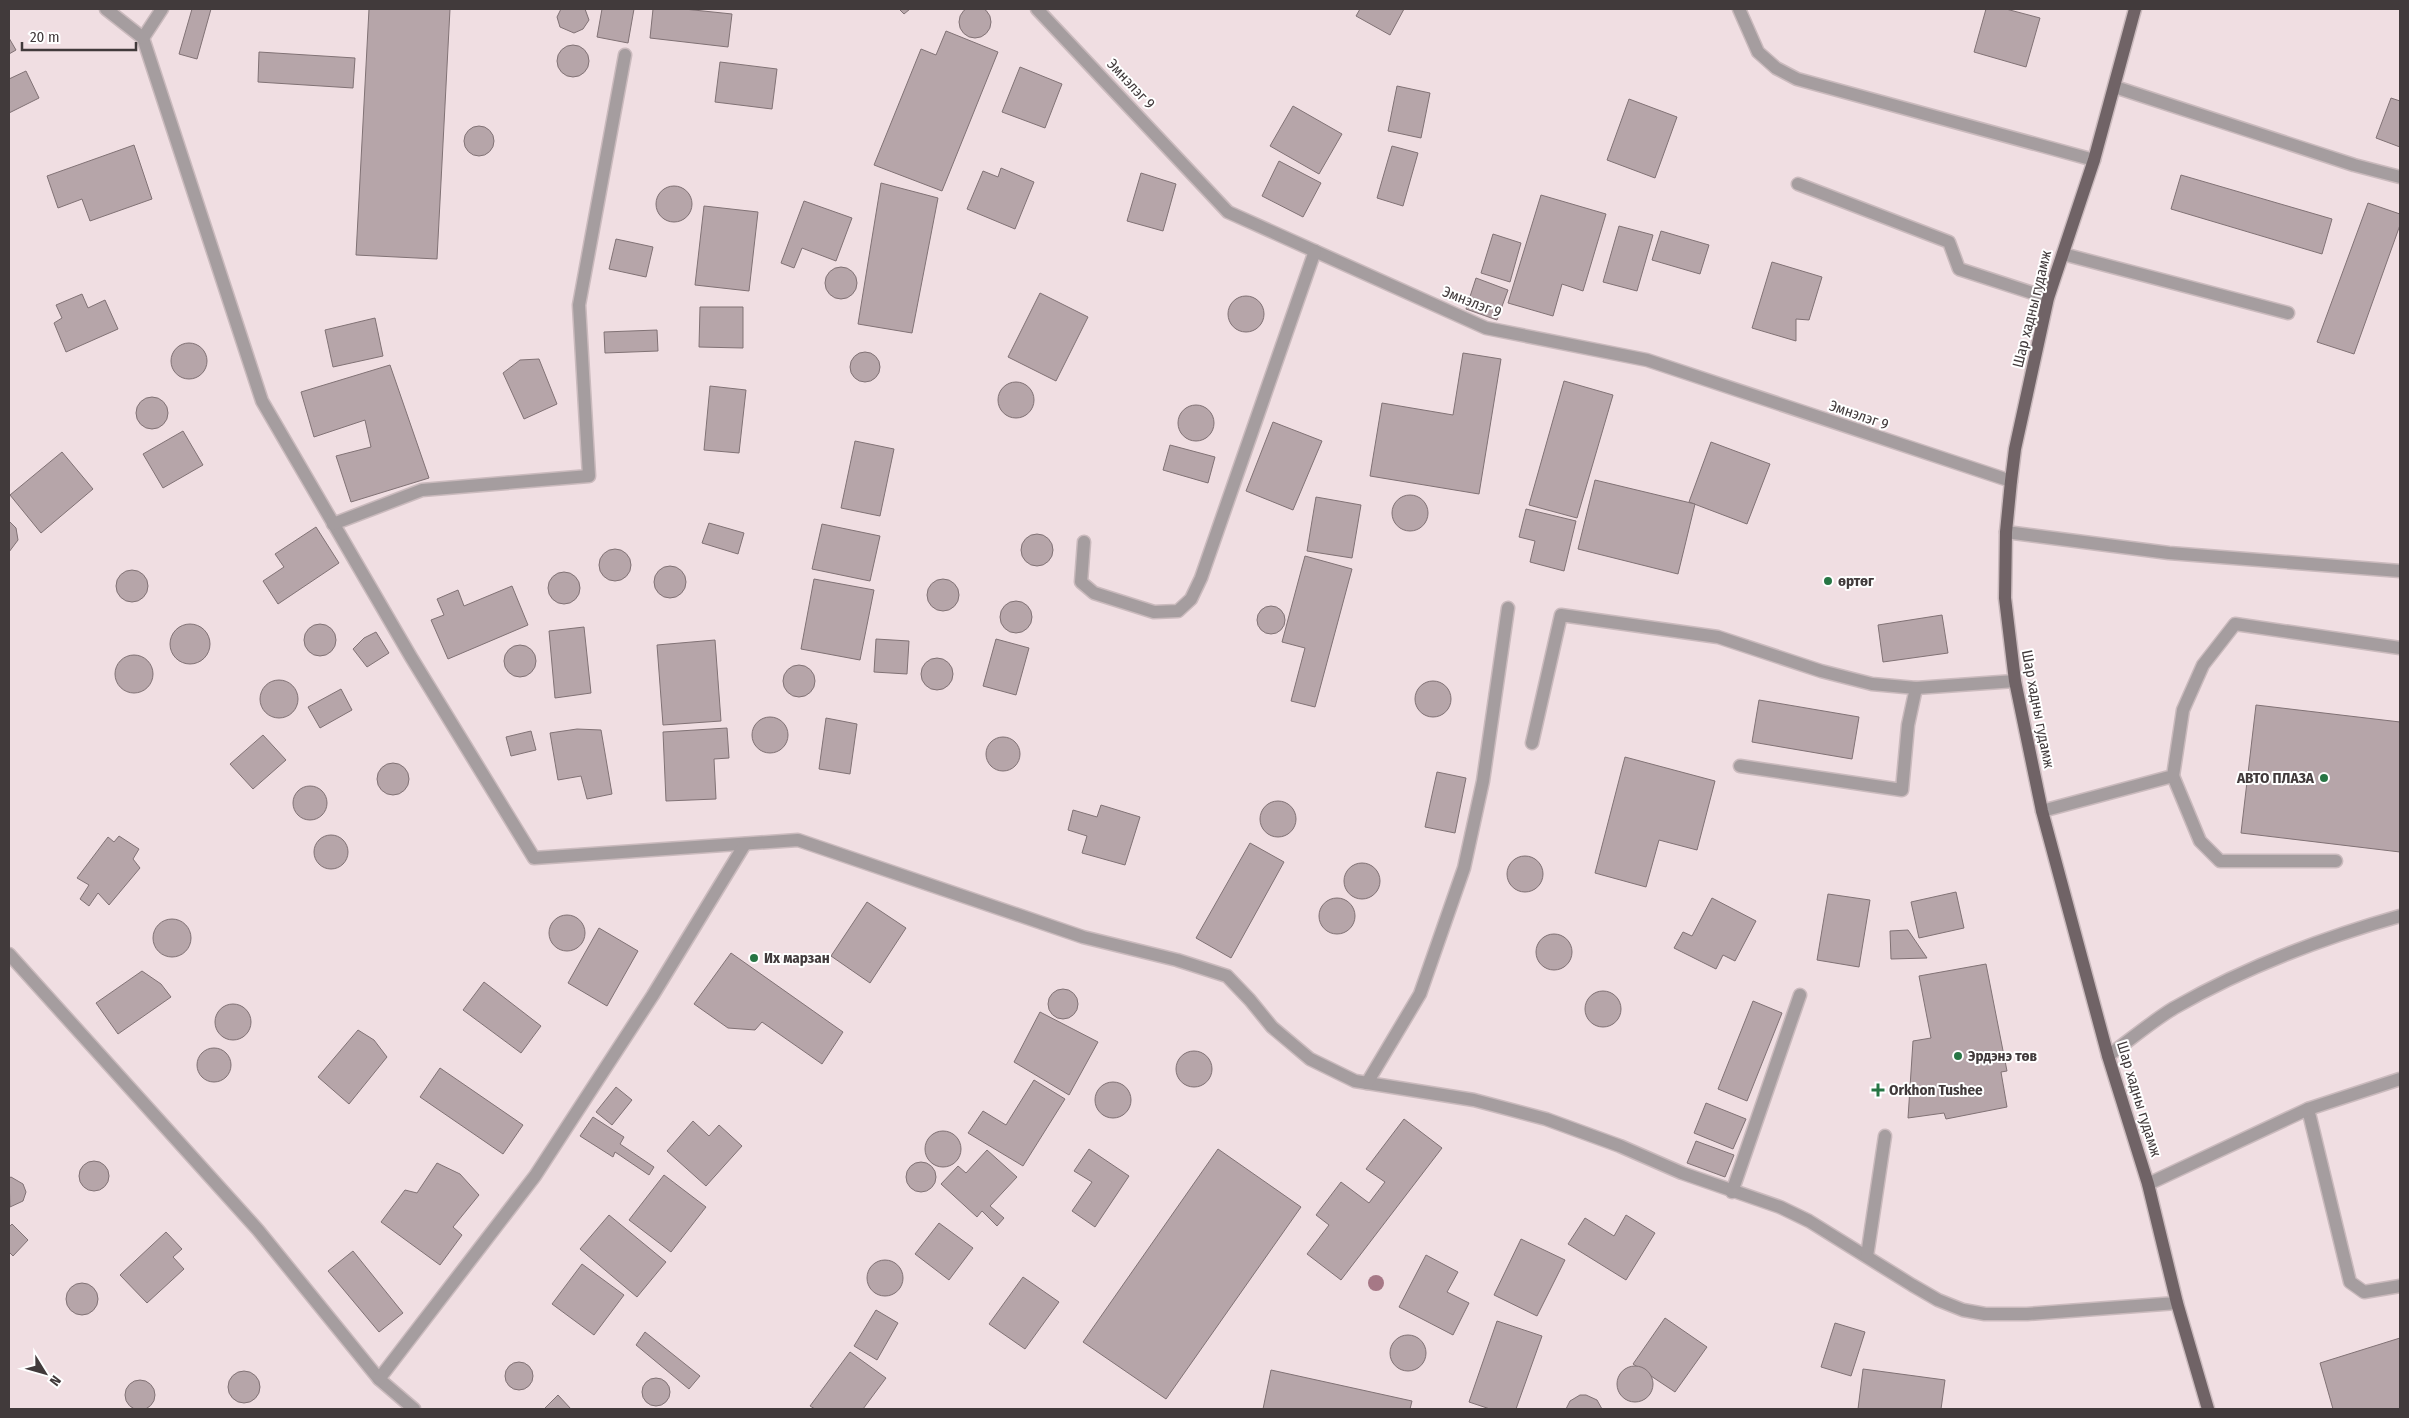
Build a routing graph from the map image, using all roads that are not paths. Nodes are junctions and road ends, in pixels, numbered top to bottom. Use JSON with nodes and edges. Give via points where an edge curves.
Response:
{"nodes":[{"id":1,"x":106,"y":9,"type":"edge"},
{"id":2,"x":162,"y":9,"type":"edge"},
{"id":3,"x":1036,"y":9,"type":"edge"},
{"id":4,"x":1739,"y":9,"type":"edge"},
{"id":5,"x":2136,"y":9,"type":"edge"},
{"id":6,"x":143,"y":38,"type":"junction"},
{"id":7,"x":625,"y":55,"type":"dead end"},
{"id":8,"x":2115,"y":87,"type":"junction"},
{"id":9,"x":2094,"y":160,"type":"junction"},
{"id":10,"x":2400,"y":177,"type":"edge"},
{"id":11,"x":1798,"y":184,"type":"dead end"},
{"id":12,"x":1315,"y":251,"type":"junction"},
{"id":13,"x":2063,"y":254,"type":"junction"},
{"id":14,"x":2048,"y":298,"type":"junction"},
{"id":15,"x":2288,"y":314,"type":"dead end"},
{"id":16,"x":2011,"y":481,"type":"junction"},
{"id":17,"x":333,"y":524,"type":"junction"},
{"id":18,"x":2006,"y":532,"type":"junction"},
{"id":19,"x":1084,"y":542,"type":"dead end"},
{"id":20,"x":2400,"y":571,"type":"edge"},
{"id":21,"x":1508,"y":608,"type":"dead end"},
{"id":22,"x":2400,"y":648,"type":"edge"},
{"id":23,"x":2015,"y":681,"type":"junction"},
{"id":24,"x":1916,"y":688,"type":"junction"},
{"id":25,"x":1532,"y":743,"type":"dead end"},
{"id":26,"x":1740,"y":766,"type":"dead end"},
{"id":27,"x":2173,"y":776,"type":"junction"},
{"id":28,"x":2042,"y":811,"type":"junction"},
{"id":29,"x":744,"y":844,"type":"junction"},
{"id":30,"x":2336,"y":861,"type":"dead end"},
{"id":31,"x":2400,"y":916,"type":"edge"},
{"id":32,"x":9,"y":954,"type":"edge"},
{"id":33,"x":1800,"y":996,"type":"dead end"},
{"id":34,"x":2108,"y":1056,"type":"junction"},
{"id":35,"x":2400,"y":1079,"type":"edge"},
{"id":36,"x":1367,"y":1083,"type":"junction"},
{"id":37,"x":2308,"y":1109,"type":"junction"},
{"id":38,"x":1884,"y":1136,"type":"dead end"},
{"id":39,"x":2148,"y":1184,"type":"junction"},
{"id":40,"x":1732,"y":1192,"type":"junction"},
{"id":41,"x":1867,"y":1256,"type":"junction"},
{"id":42,"x":2400,"y":1286,"type":"edge"},
{"id":43,"x":2177,"y":1303,"type":"junction"},
{"id":44,"x":379,"y":1379,"type":"junction"},
{"id":45,"x":414,"y":1409,"type":"edge"},
{"id":46,"x":2208,"y":1409,"type":"edge"}],
"edges":[{"from":1,"to":6,"type":"street"},
{"from":2,"to":6,"type":"street"},
{"from":3,"to":12,"type":"street","name":"Эмнэлэг 9","via":[[1228,212]]},
{"from":4,"to":9,"type":"street","via":[[1758,52],[1776,68],[1797,79]]},
{"from":5,"to":8,"type":"main road","name":"Шар хадны гудамж"},
{"from":6,"to":17,"type":"street","via":[[262,401]]},
{"from":7,"to":17,"type":"street","via":[[579,305],[589,476],[422,490]]},
{"from":8,"to":9,"type":"main road","name":"Шар хадны гудамж"},
{"from":8,"to":10,"type":"street"},
{"from":9,"to":13,"type":"main road","name":"Шар хадны гудамж"},
{"from":11,"to":14,"type":"street","via":[[1948,242],[1959,269]]},
{"from":12,"to":16,"type":"street","name":"Эмнэлэг 9","via":[[1486,328],[1646,360]]},
{"from":12,"to":19,"type":"street","via":[[1191,599],[1178,611],[1154,612],[1094,593],[1081,582]]},
{"from":13,"to":14,"type":"main road","name":"Шар хадны гудамж"},
{"from":13,"to":15,"type":"street"},
{"from":14,"to":16,"type":"main road","name":"Шар хадны гудамж"},
{"from":16,"to":18,"type":"main road","name":"Шар хадны гудамж"},
{"from":17,"to":29,"type":"street","via":[[534,858]]},
{"from":18,"to":20,"type":"street","via":[[2169,553]]},
{"from":18,"to":23,"type":"main road","name":"Шар хадны гудамж","via":[[2005,598]]},
{"from":21,"to":36,"type":"street","via":[[1483,781],[1464,868],[1420,994]]},
{"from":22,"to":27,"type":"street","via":[[2234,624],[2203,665],[2183,710]]},
{"from":23,"to":24,"type":"street"},
{"from":23,"to":28,"type":"main road","name":"Шар хадны гудамж"},
{"from":24,"to":25,"type":"street","via":[[1863,682],[1718,637],[1561,615]]},
{"from":24,"to":26,"type":"street","via":[[1908,725],[1902,790]]},
{"from":27,"to":28,"type":"street"},
{"from":27,"to":30,"type":"street","via":[[2200,841],[2220,861]]},
{"from":28,"to":34,"type":"main road","name":"Шар хадны гудамж"},
{"from":29,"to":36,"type":"street","via":[[798,840],[1083,937],[1227,976],[1272,1028],[1310,1059],[1355,1081]]},
{"from":29,"to":44,"type":"street","via":[[653,995],[535,1176]]},
{"from":31,"to":34,"type":"street","via":[[2348,931],[2224,982],[2172,1009]]},
{"from":32,"to":44,"type":"street","via":[[258,1230]]},
{"from":33,"to":40,"type":"street"},
{"from":34,"to":39,"type":"main road","name":"Шар хадны гудамж"},
{"from":35,"to":37,"type":"street"},
{"from":36,"to":40,"type":"street","via":[[1474,1100],[1546,1119]]},
{"from":37,"to":39,"type":"street"},
{"from":37,"to":42,"type":"street","via":[[2350,1282],[2364,1292]]},
{"from":38,"to":41,"type":"street"},
{"from":39,"to":43,"type":"main road","name":"Шар хадны гудамж"},
{"from":40,"to":41,"type":"street","via":[[1780,1207]]},
{"from":41,"to":43,"type":"street","via":[[1938,1300],[1985,1314]]},
{"from":43,"to":46,"type":"main road","name":"Шар хадны гудамж"},
{"from":44,"to":45,"type":"street"}]}
